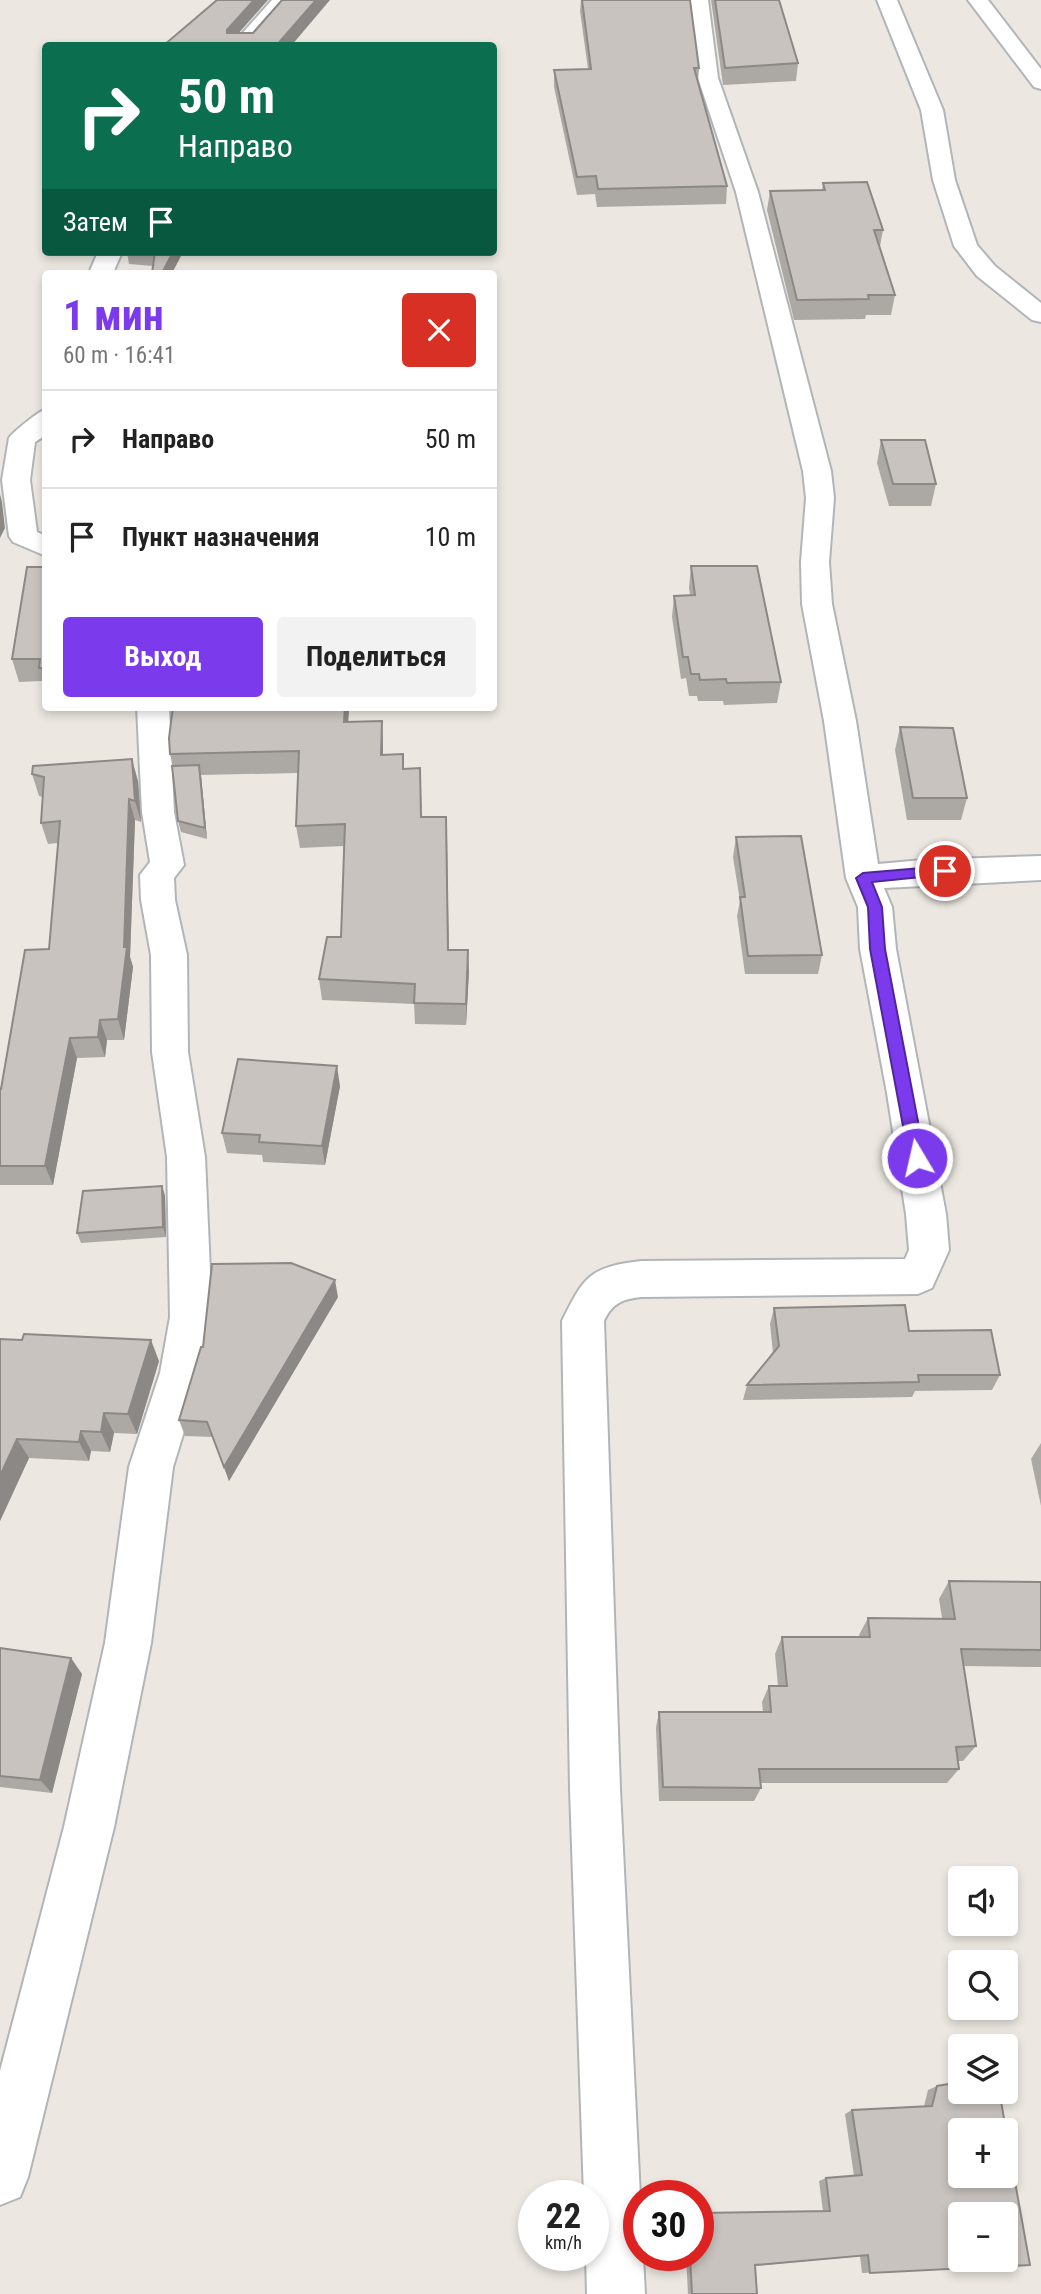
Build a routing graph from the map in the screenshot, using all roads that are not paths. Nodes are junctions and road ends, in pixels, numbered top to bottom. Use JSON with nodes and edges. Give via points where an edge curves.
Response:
{"nodes":[{"id":1,"x":283,"y":0,"type":"edge"},
{"id":2,"x":698,"y":0,"type":"edge"},
{"id":3,"x":887,"y":0,"type":"edge"},
{"id":4,"x":978,"y":0,"type":"edge"},
{"id":5,"x":245,"y":42,"type":"edge"},
{"id":6,"x":1041,"y":83,"type":"edge"},
{"id":7,"x":1041,"y":315,"type":"edge"},
{"id":8,"x":42,"y":422,"type":"edge"},
{"id":9,"x":42,"y":545,"type":"edge"},
{"id":10,"x":153,"y":711,"type":"edge"},
{"id":11,"x":1041,"y":868,"type":"edge"},
{"id":12,"x":863,"y":878,"type":"junction"},
{"id":13,"x":0,"y":2177,"type":"edge"},
{"id":14,"x":616,"y":2294,"type":"edge"}],
"edges":[{"from":1,"to":5,"type":"street"},
{"from":2,"to":12,"type":"street","via":[[708,78],[754,218],[817,471],[817,604],[841,721]]},
{"from":3,"to":7,"type":"street","via":[[932,110],[944,180],[967,246],[986,271]]},
{"from":4,"to":6,"type":"street"},
{"from":8,"to":9,"type":"street","via":[[22,438],[16,480],[23,536]]},
{"from":10,"to":13,"type":"street","via":[[158,812],[167,865],[157,875],[158,900],[169,955],[170,1052],[186,1157],[191,1317],[181,1373],[151,1467],[128,1643],[95,1802]]},
{"from":11,"to":12,"type":"street"},
{"from":12,"to":14,"type":"street","via":[[875,907],[878,949],[926,1214],[929,1251],[918,1276],[612,1282],[593,1300],[583,1321],[595,1789]]}]}
